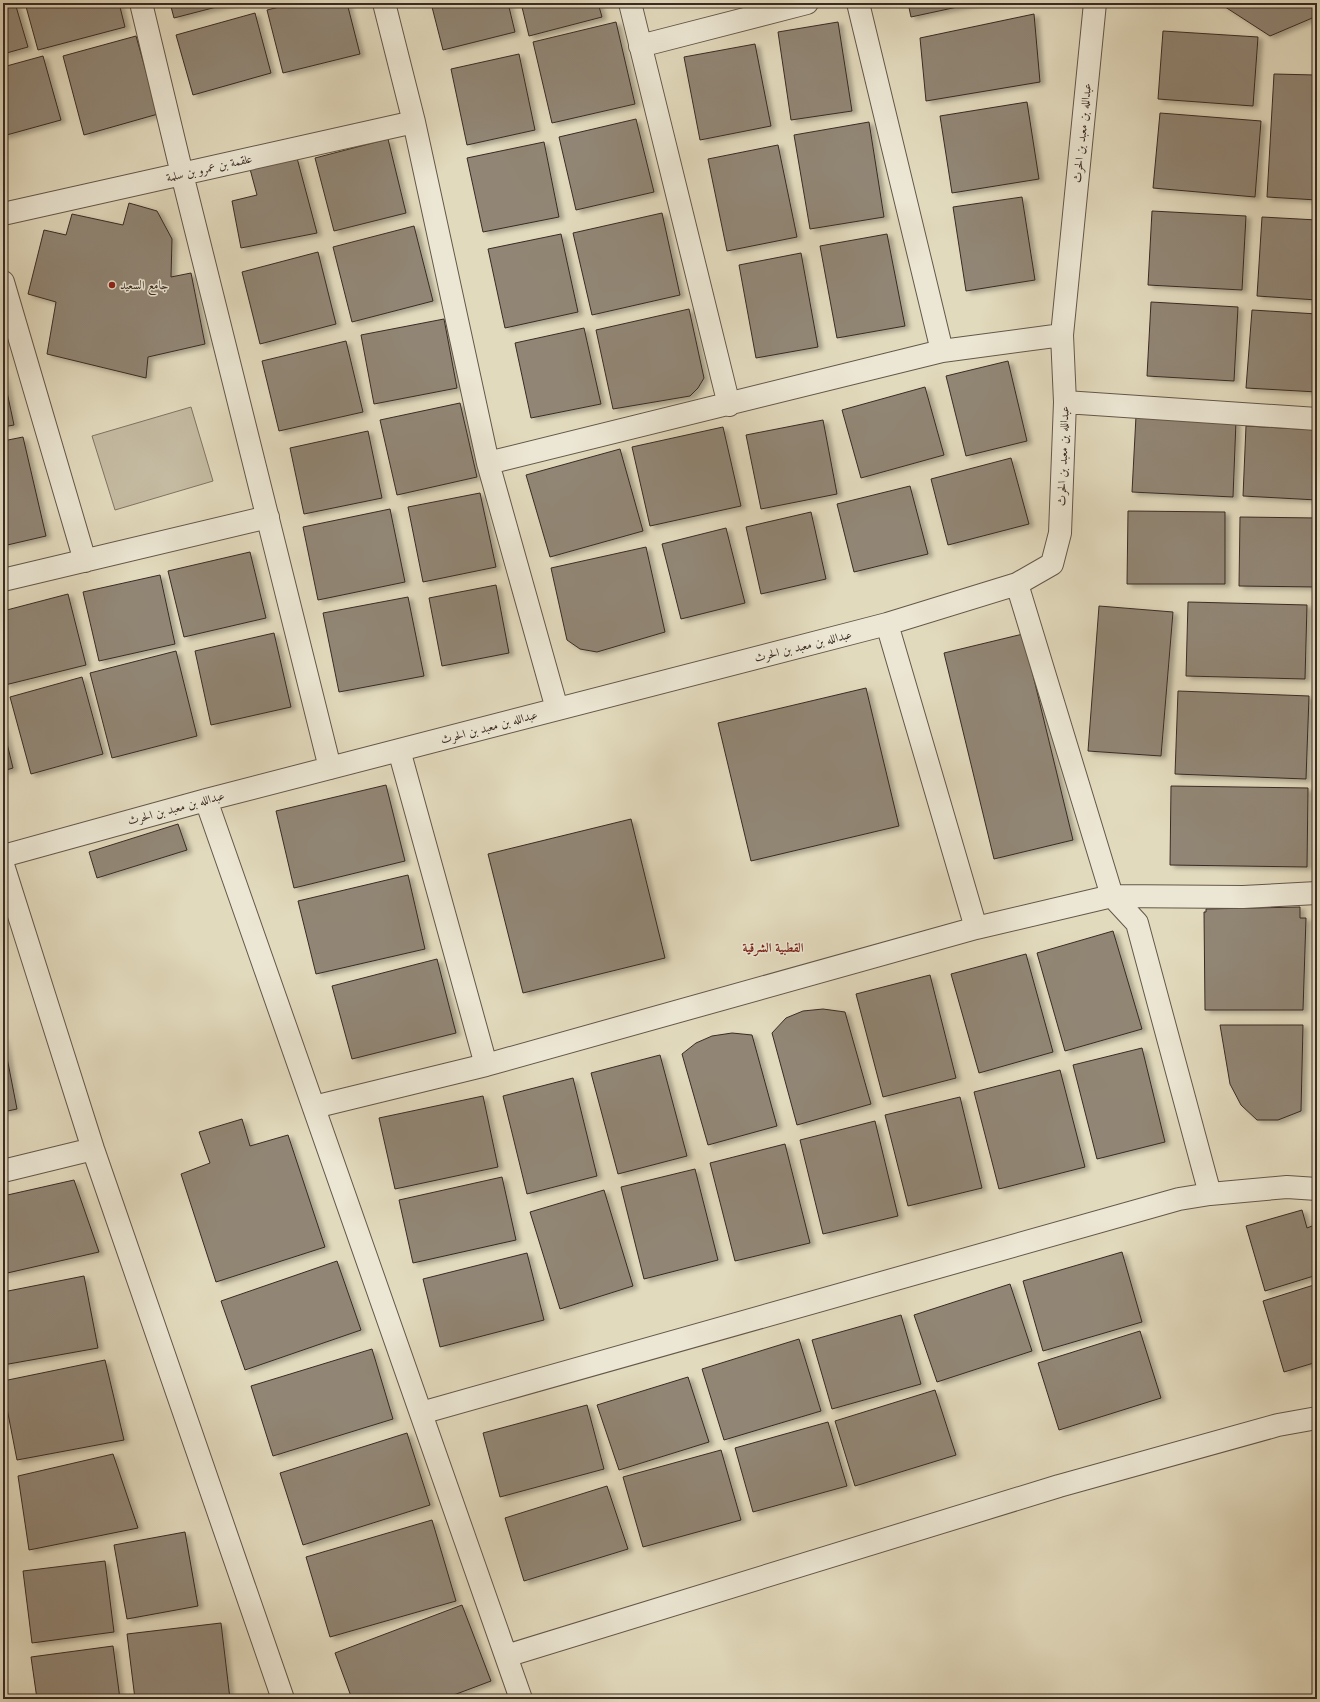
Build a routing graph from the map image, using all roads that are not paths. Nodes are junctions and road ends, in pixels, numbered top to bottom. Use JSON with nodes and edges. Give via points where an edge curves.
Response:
{"nodes":[{"id":1,"x":141,"y":3,"type":"edge"},
{"id":2,"x":384,"y":3,"type":"edge"},
{"id":3,"x":630,"y":3,"type":"edge"},
{"id":4,"x":807,"y":3,"type":"edge"},
{"id":5,"x":858,"y":3,"type":"edge"},
{"id":6,"x":1095,"y":3,"type":"edge"},
{"id":7,"x":640,"y":46,"type":"junction"},
{"id":8,"x":414,"y":122,"type":"junction"},
{"id":9,"x":182,"y":174,"type":"junction"},
{"id":10,"x":3,"y":214,"type":"edge"},
{"id":11,"x":3,"y":282,"type":"edge"},
{"id":12,"x":1062,"y":335,"type":"junction"},
{"id":13,"x":942,"y":351,"type":"junction"},
{"id":14,"x":1066,"y":402,"type":"junction"},
{"id":15,"x":729,"y":405,"type":"junction"},
{"id":16,"x":1317,"y":419,"type":"edge"},
{"id":17,"x":488,"y":463,"type":"junction"},
{"id":18,"x":268,"y":517,"type":"junction"},
{"id":19,"x":85,"y":561,"type":"junction"},
{"id":20,"x":3,"y":580,"type":"edge"},
{"id":21,"x":1017,"y":584,"type":"junction"},
{"id":22,"x":887,"y":624,"type":"junction"},
{"id":23,"x":557,"y":709,"type":"junction"},
{"id":24,"x":399,"y":750,"type":"junction"},
{"id":25,"x":330,"y":768,"type":"junction"},
{"id":26,"x":206,"y":800,"type":"junction"},
{"id":27,"x":3,"y":856,"type":"edge"},
{"id":28,"x":3,"y":865,"type":"edge"},
{"id":29,"x":1317,"y":893,"type":"edge"},
{"id":30,"x":1112,"y":896,"type":"junction"},
{"id":31,"x":976,"y":928,"type":"junction"},
{"id":32,"x":486,"y":1065,"type":"junction"},
{"id":33,"x":314,"y":1107,"type":"junction"},
{"id":34,"x":93,"y":1149,"type":"junction"},
{"id":35,"x":3,"y":1171,"type":"edge"},
{"id":36,"x":1317,"y":1189,"type":"edge"},
{"id":37,"x":1210,"y":1194,"type":"junction"},
{"id":38,"x":421,"y":1413,"type":"junction"},
{"id":39,"x":1317,"y":1418,"type":"edge"},
{"id":40,"x":506,"y":1656,"type":"junction"},
{"id":41,"x":283,"y":1699,"type":"edge"},
{"id":42,"x":521,"y":1699,"type":"edge"}],
"edges":[{"from":1,"to":9,"type":"street"},
{"from":2,"to":8,"type":"street"},
{"from":3,"to":7,"type":"street"},
{"from":4,"to":7,"type":"street"},
{"from":5,"to":13,"type":"street"},
{"from":6,"to":12,"type":"street","name":"عبدالله بن معبد بن الحرث"},
{"from":7,"to":15,"type":"street"},
{"from":8,"to":9,"type":"street","name":"علقمة بن عمرو بن سلمة"},
{"from":8,"to":17,"type":"street"},
{"from":9,"to":10,"type":"street","name":"علقمة بن عمرو بن سلمة"},
{"from":9,"to":18,"type":"street"},
{"from":11,"to":19,"type":"street"},
{"from":12,"to":13,"type":"street"},
{"from":12,"to":14,"type":"street","name":"عبدالله بن معبد بن الحرث"},
{"from":13,"to":15,"type":"street"},
{"from":14,"to":16,"type":"street"},
{"from":14,"to":21,"type":"street","name":"عبدالله بن معبد بن الحرث","via":[[1060,533],[1054,558],[1052,564]]},
{"from":15,"to":17,"type":"street"},
{"from":17,"to":23,"type":"street"},
{"from":18,"to":19,"type":"street"},
{"from":18,"to":25,"type":"street"},
{"from":19,"to":20,"type":"street"},
{"from":21,"to":22,"type":"street","name":"عبدالله بن معبد بن الحرث"},
{"from":21,"to":30,"type":"street"},
{"from":22,"to":23,"type":"street","name":"عبدالله بن معبد بن الحرث"},
{"from":22,"to":31,"type":"street"},
{"from":23,"to":24,"type":"street","name":"عبدالله بن معبد بن الحرث"},
{"from":24,"to":25,"type":"street","name":"عبدالله بن معبد بن الحرث"},
{"from":24,"to":32,"type":"street"},
{"from":25,"to":26,"type":"street","name":"عبدالله بن معبد بن الحرث"},
{"from":26,"to":27,"type":"street","name":"عبدالله بن معبد بن الحرث"},
{"from":26,"to":33,"type":"street"},
{"from":28,"to":34,"type":"street"},
{"from":29,"to":30,"type":"street","via":[[1243,897]]},
{"from":30,"to":31,"type":"street"},
{"from":30,"to":37,"type":"street","via":[[1136,923]]},
{"from":31,"to":32,"type":"street"},
{"from":32,"to":33,"type":"street"},
{"from":33,"to":38,"type":"street"},
{"from":34,"to":35,"type":"street"},
{"from":34,"to":41,"type":"street"},
{"from":36,"to":37,"type":"street","via":[[1287,1187]]},
{"from":37,"to":38,"type":"street","via":[[1179,1199]]},
{"from":38,"to":40,"type":"street"},
{"from":39,"to":40,"type":"street","via":[[1278,1425],[1059,1486]]},
{"from":40,"to":42,"type":"street"}]}
